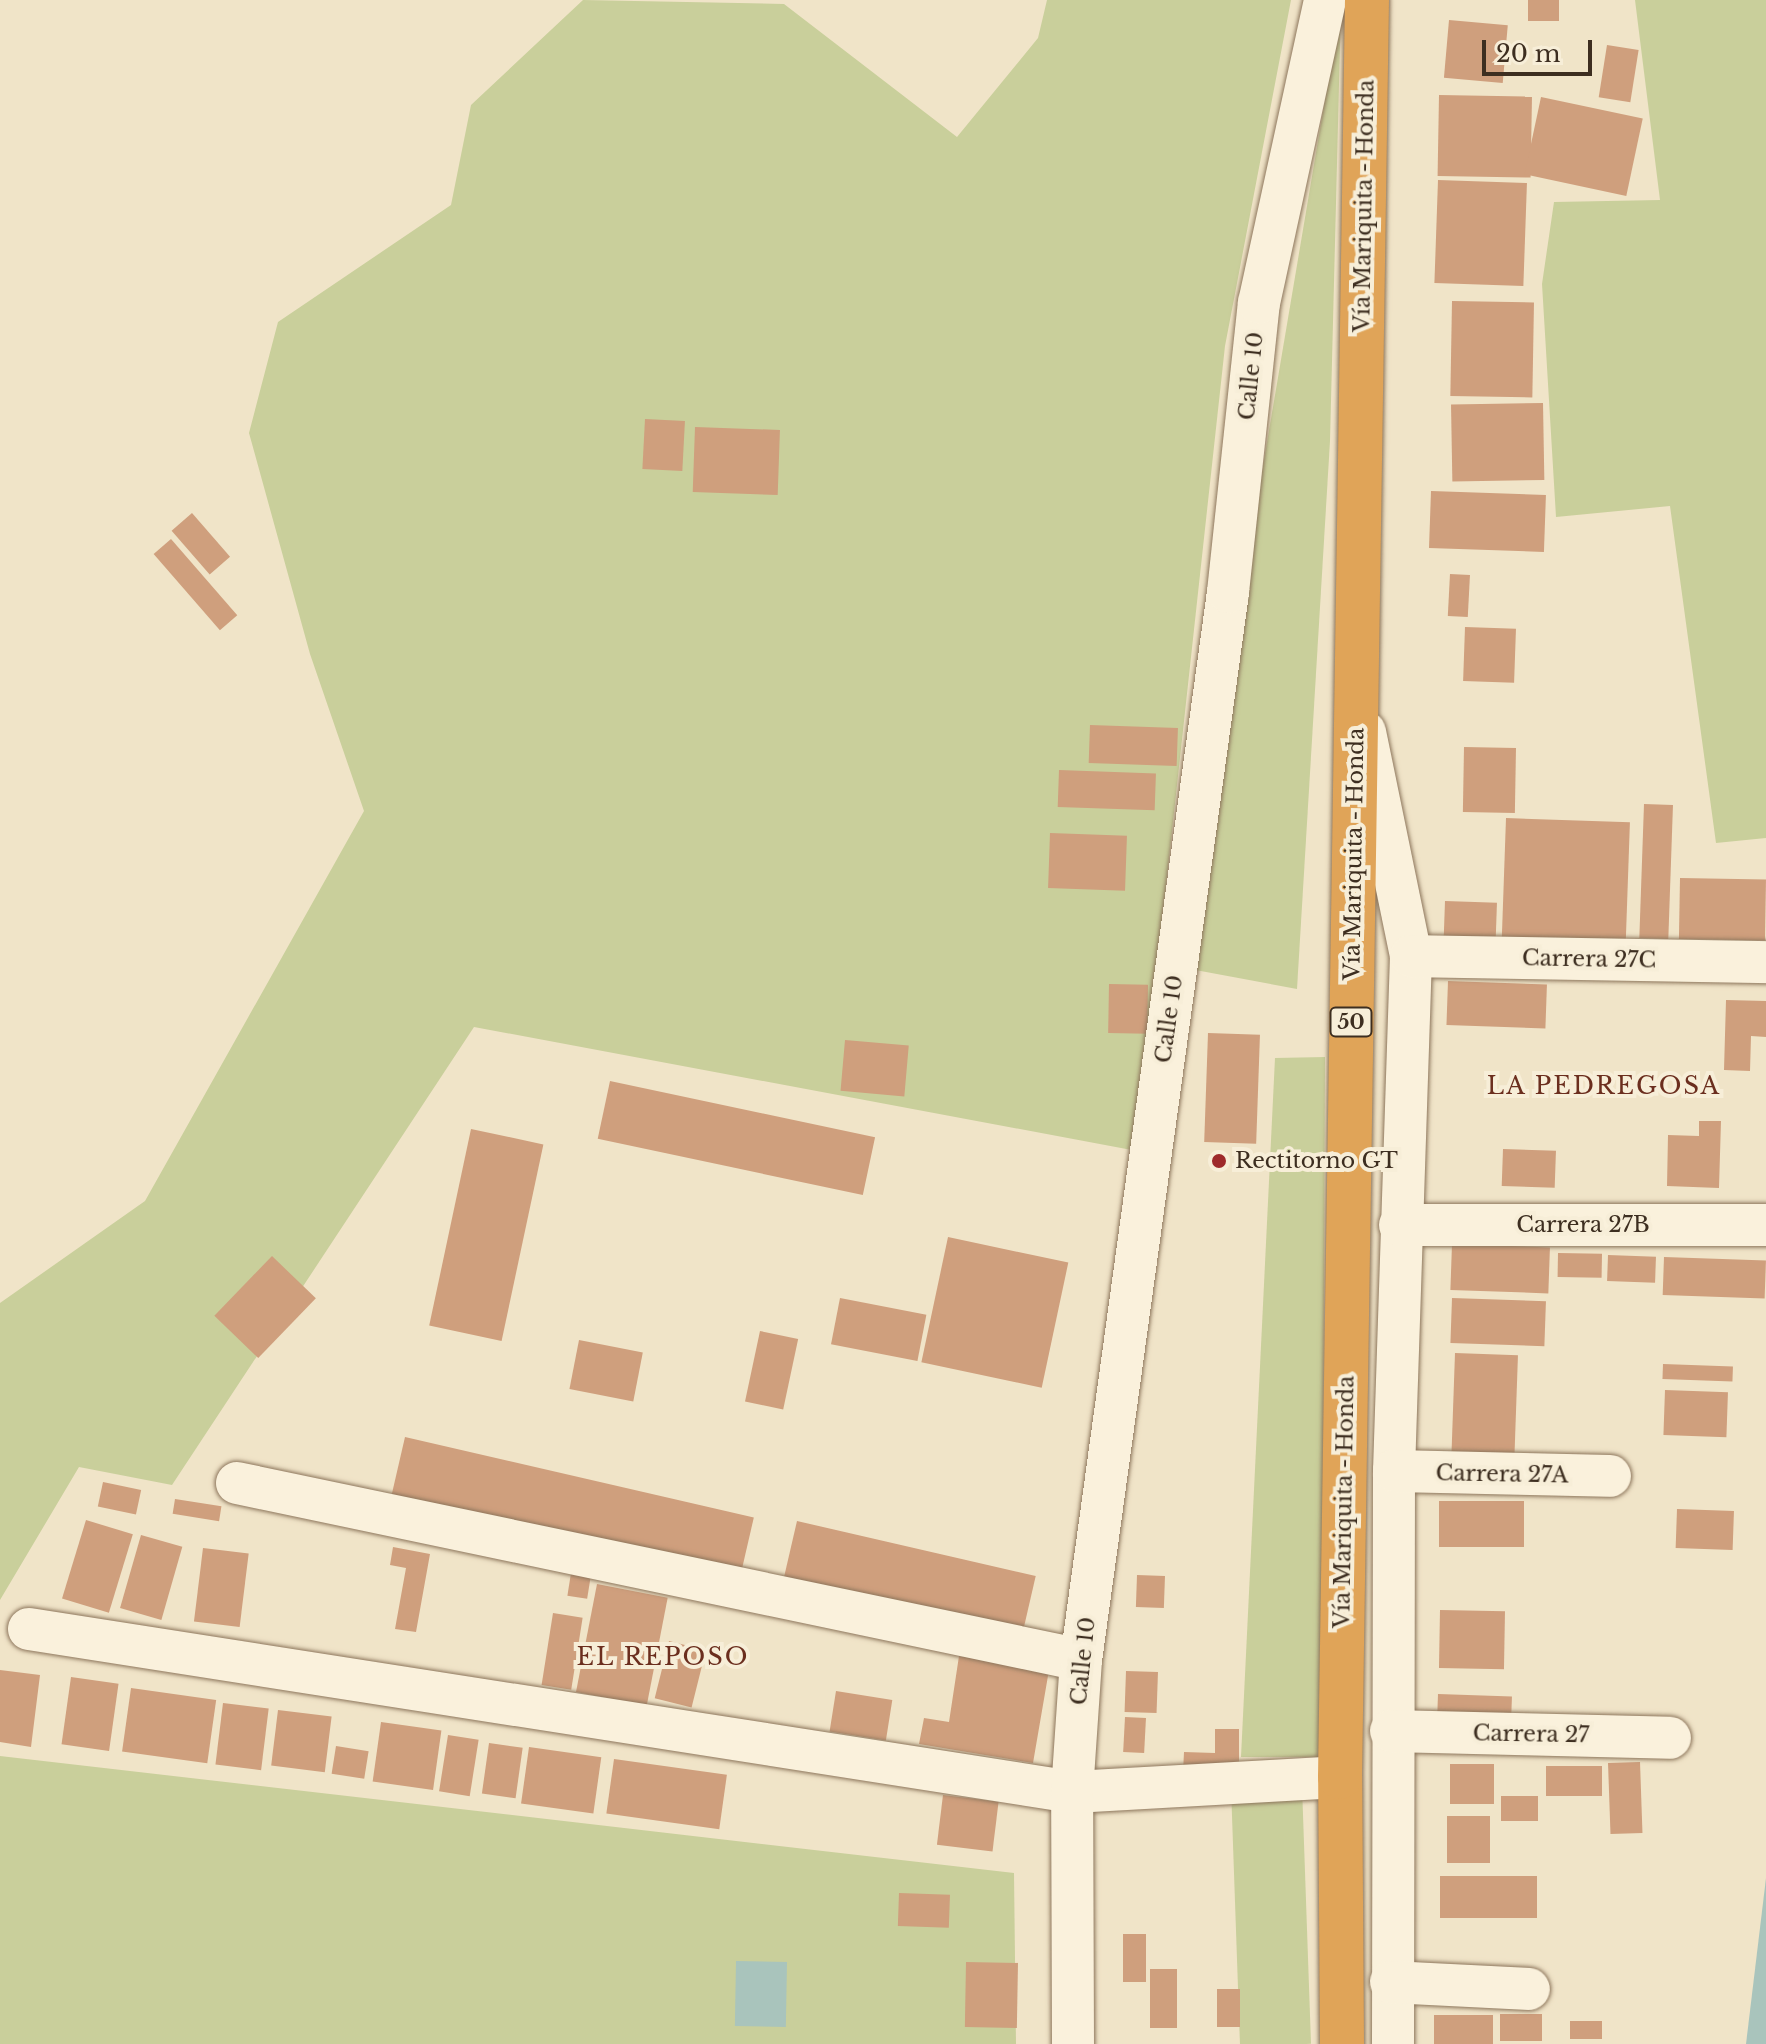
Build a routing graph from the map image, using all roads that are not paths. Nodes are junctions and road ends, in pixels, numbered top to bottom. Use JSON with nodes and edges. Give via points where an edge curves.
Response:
{"nodes":[{"id":1,"x":1325,"y":0,"type":"edge"},
{"id":2,"x":1367,"y":0,"type":"edge"},
{"id":3,"x":1356,"y":687,"type":"junction"},
{"id":4,"x":1411,"y":956,"type":"junction"},
{"id":5,"x":1766,"y":962,"type":"edge"},
{"id":6,"x":1400,"y":1225,"type":"junction"},
{"id":7,"x":1766,"y":1225,"type":"edge"},
{"id":8,"x":1394,"y":1471,"type":"junction"},
{"id":9,"x":1610,"y":1476,"type":"dead end"},
{"id":10,"x":237,"y":1483,"type":"dead end"},
{"id":11,"x":29,"y":1629,"type":"dead end"},
{"id":12,"x":1081,"y":1660,"type":"junction"},
{"id":13,"x":1391,"y":1731,"type":"junction"},
{"id":14,"x":1670,"y":1738,"type":"dead end"},
{"id":15,"x":1340,"y":1777,"type":"junction"},
{"id":16,"x":1072,"y":1792,"type":"junction"},
{"id":17,"x":1391,"y":1982,"type":"junction"},
{"id":18,"x":1529,"y":1989,"type":"dead end"},
{"id":19,"x":1073,"y":2044,"type":"edge"},
{"id":20,"x":1342,"y":2044,"type":"edge"},
{"id":21,"x":1393,"y":2044,"type":"edge"}],
"edges":[{"from":1,"to":12,"type":"street","name":"Calle 10","via":[[1259,303],[1228,592]]},
{"from":2,"to":3,"type":"highway","name":"Vía Mariquita - Honda","number":"50"},
{"from":3,"to":4,"type":"street"},
{"from":3,"to":15,"type":"highway","name":"Vía Mariquita - Honda","number":"50"},
{"from":4,"to":5,"type":"street","name":"Carrera 27C"},
{"from":4,"to":6,"type":"street"},
{"from":6,"to":7,"type":"street","name":"Carrera 27B"},
{"from":6,"to":8,"type":"street"},
{"from":8,"to":9,"type":"street","name":"Carrera 27A"},
{"from":8,"to":13,"type":"street"},
{"from":10,"to":12,"type":"street"},
{"from":11,"to":16,"type":"street"},
{"from":12,"to":16,"type":"street","name":"Calle 10"},
{"from":13,"to":14,"type":"street","name":"Carrera 27"},
{"from":13,"to":17,"type":"street"},
{"from":15,"to":16,"type":"street"},
{"from":15,"to":20,"type":"highway","name":"Vía Mariquita - Honda","number":"50"},
{"from":16,"to":19,"type":"street","name":"Calle 10"},
{"from":17,"to":18,"type":"street"},
{"from":17,"to":21,"type":"street"}]}
